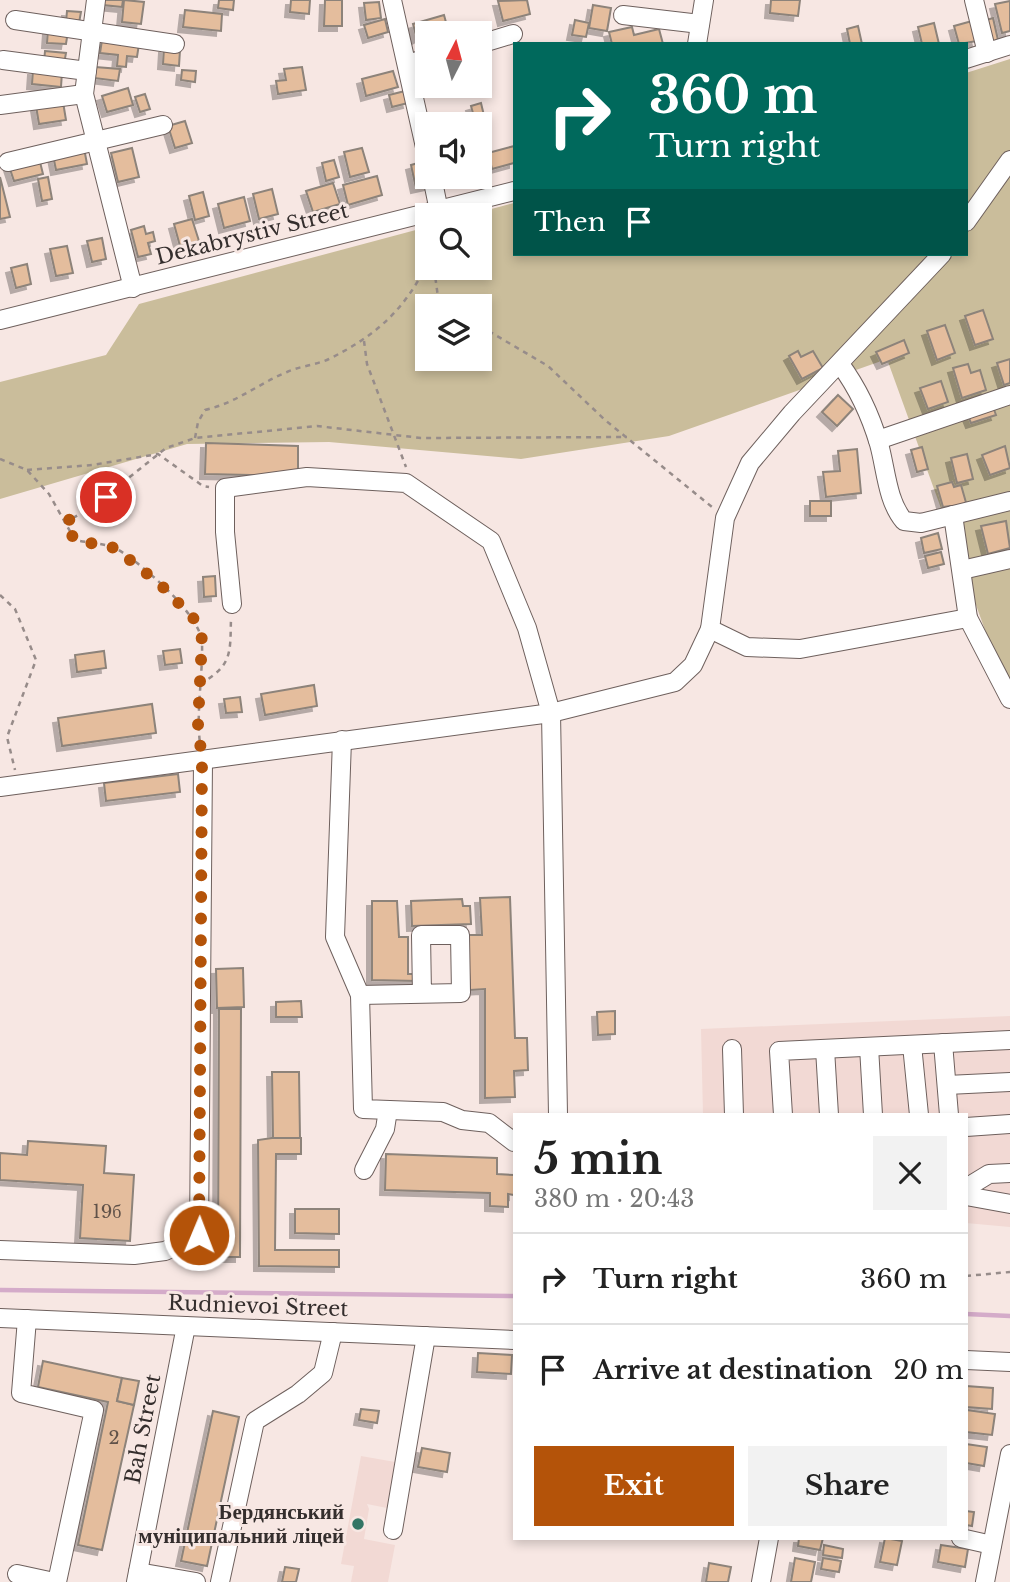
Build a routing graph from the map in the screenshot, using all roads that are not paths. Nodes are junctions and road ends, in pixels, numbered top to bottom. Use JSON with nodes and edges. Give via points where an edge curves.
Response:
{"nodes":[{"id":1,"x":96,"y":0,"type":"edge"},
{"id":2,"x":392,"y":0,"type":"edge"},
{"id":3,"x":704,"y":0,"type":"edge"},
{"id":4,"x":974,"y":0,"type":"edge"},
{"id":5,"x":624,"y":15,"type":"dead end"},
{"id":6,"x":15,"y":20,"type":"dead end"},
{"id":7,"x":700,"y":24,"type":"junction"},
{"id":8,"x":92,"y":33,"type":"junction"},
{"id":9,"x":513,"y":34,"type":"dead end"},
{"id":10,"x":492,"y":40,"type":"edge"},
{"id":11,"x":697,"y":42,"type":"edge"},
{"id":12,"x":175,"y":44,"type":"dead end"},
{"id":13,"x":1010,"y":45,"type":"edge"},
{"id":14,"x":987,"y":52,"type":"junction"},
{"id":15,"x":968,"y":58,"type":"edge"},
{"id":16,"x":4,"y":60,"type":"dead end"},
{"id":17,"x":415,"y":62,"type":"edge"},
{"id":18,"x":407,"y":64,"type":"junction"},
{"id":19,"x":87,"y":71,"type":"junction"},
{"id":20,"x":84,"y":94,"type":"junction"},
{"id":21,"x":0,"y":105,"type":"edge"},
{"id":22,"x":417,"y":112,"type":"edge"},
{"id":23,"x":163,"y":125,"type":"dead end"},
{"id":24,"x":96,"y":141,"type":"junction"},
{"id":25,"x":1010,"y":160,"type":"edge"},
{"id":26,"x":8,"y":162,"type":"dead end"},
{"id":27,"x":513,"y":191,"type":"edge"},
{"id":28,"x":469,"y":203,"type":"edge"},
{"id":29,"x":415,"y":217,"type":"edge"},
{"id":30,"x":968,"y":219,"type":"edge"},
{"id":31,"x":940,"y":256,"type":"edge"},
{"id":32,"x":133,"y":288,"type":"junction"},
{"id":33,"x":0,"y":320,"type":"edge"},
{"id":34,"x":840,"y":365,"type":"junction"},
{"id":35,"x":1010,"y":395,"type":"edge"},
{"id":36,"x":878,"y":440,"type":"junction"},
{"id":37,"x":1010,"y":500,"type":"edge"},
{"id":38,"x":953,"y":515,"type":"junction"},
{"id":39,"x":1010,"y":559,"type":"edge"},
{"id":40,"x":962,"y":570,"type":"junction"},
{"id":41,"x":232,"y":604,"type":"road end"},
{"id":42,"x":968,"y":618,"type":"junction"},
{"id":43,"x":709,"y":629,"type":"junction"},
{"id":44,"x":1009,"y":695,"type":"edge"},
{"id":45,"x":551,"y":712,"type":"junction"},
{"id":46,"x":342,"y":740,"type":"junction"},
{"id":47,"x":202,"y":761,"type":"junction"},
{"id":48,"x":0,"y":787,"type":"edge"},
{"id":49,"x":422,"y":994,"type":"dead end"},
{"id":50,"x":360,"y":995,"type":"junction"},
{"id":51,"x":1010,"y":1040,"type":"edge"},
{"id":52,"x":943,"y":1043,"type":"junction"},
{"id":53,"x":912,"y":1045,"type":"junction"},
{"id":54,"x":869,"y":1047,"type":"junction"},
{"id":55,"x":732,"y":1049,"type":"dead end"},
{"id":56,"x":825,"y":1049,"type":"junction"},
{"id":57,"x":1010,"y":1082,"type":"edge"},
{"id":58,"x":947,"y":1084,"type":"junction"},
{"id":59,"x":388,"y":1110,"type":"junction"},
{"id":60,"x":558,"y":1113,"type":"edge"},
{"id":61,"x":734,"y":1113,"type":"edge"},
{"id":62,"x":783,"y":1113,"type":"edge"},
{"id":63,"x":830,"y":1113,"type":"edge"},
{"id":64,"x":873,"y":1113,"type":"edge"},
{"id":65,"x":919,"y":1113,"type":"edge"},
{"id":66,"x":949,"y":1113,"type":"edge"},
{"id":67,"x":1010,"y":1125,"type":"edge"},
{"id":68,"x":968,"y":1127,"type":"edge"},
{"id":69,"x":513,"y":1141,"type":"edge"},
{"id":70,"x":364,"y":1170,"type":"dead end"},
{"id":71,"x":1010,"y":1173,"type":"edge"},
{"id":72,"x":968,"y":1187,"type":"edge"},
{"id":73,"x":968,"y":1196,"type":"edge"},
{"id":74,"x":1010,"y":1204,"type":"edge"},
{"id":75,"x":0,"y":1250,"type":"edge"},
{"id":76,"x":0,"y":1318,"type":"edge"},
{"id":77,"x":27,"y":1319,"type":"junction"},
{"id":78,"x":186,"y":1326,"type":"junction"},
{"id":79,"x":333,"y":1332,"type":"junction"},
{"id":80,"x":426,"y":1336,"type":"junction"},
{"id":81,"x":513,"y":1340,"type":"edge"},
{"id":82,"x":968,"y":1360,"type":"edge"},
{"id":83,"x":1010,"y":1362,"type":"edge"},
{"id":84,"x":1010,"y":1454,"type":"edge"},
{"id":85,"x":393,"y":1530,"type":"dead end"},
{"id":86,"x":769,"y":1540,"type":"edge"},
{"id":87,"x":968,"y":1540,"type":"edge"},
{"id":88,"x":992,"y":1545,"type":"junction"},
{"id":89,"x":17,"y":1574,"type":"dead end"},
{"id":90,"x":137,"y":1577,"type":"edge"},
{"id":91,"x":56,"y":1582,"type":"edge"},
{"id":92,"x":196,"y":1582,"type":"edge"},
{"id":93,"x":220,"y":1582,"type":"edge"},
{"id":94,"x":761,"y":1582,"type":"edge"},
{"id":95,"x":985,"y":1582,"type":"edge"}],
"edges":[{"from":1,"to":8,"type":"street"},
{"from":2,"to":18,"type":"street"},
{"from":3,"to":7,"type":"street"},
{"from":4,"to":14,"type":"street"},
{"from":5,"to":7,"type":"street"},
{"from":6,"to":8,"type":"street"},
{"from":7,"to":11,"type":"street"},
{"from":8,"to":12,"type":"street"},
{"from":8,"to":19,"type":"street"},
{"from":9,"to":10,"type":"street"},
{"from":13,"to":14,"type":"street"},
{"from":14,"to":15,"type":"street"},
{"from":16,"to":19,"type":"street"},
{"from":17,"to":18,"type":"street"},
{"from":18,"to":22,"type":"street"},
{"from":19,"to":20,"type":"street"},
{"from":20,"to":21,"type":"street"},
{"from":20,"to":24,"type":"street"},
{"from":23,"to":24,"type":"street"},
{"from":24,"to":26,"type":"street"},
{"from":24,"to":32,"type":"street"},
{"from":25,"to":30,"type":"street"},
{"from":27,"to":28,"type":"street","name":"Dekabrystiv Street"},
{"from":29,"to":32,"type":"street","name":"Dekabrystiv Street"},
{"from":31,"to":34,"type":"street"},
{"from":32,"to":33,"type":"street","name":"Dekabrystiv Street"},
{"from":34,"to":36,"type":"street","via":[[852,380]]},
{"from":34,"to":43,"type":"street","via":[[750,463],[725,518]]},
{"from":35,"to":36,"type":"street"},
{"from":36,"to":38,"type":"street","via":[[895,510],[904,521],[921,523]]},
{"from":37,"to":38,"type":"street"},
{"from":38,"to":40,"type":"street"},
{"from":39,"to":40,"type":"street"},
{"from":40,"to":42,"type":"street"},
{"from":41,"to":45,"type":"street","via":[[225,488],[307,477],[406,483],[491,541],[527,628]]},
{"from":42,"to":43,"type":"street","via":[[800,649],[747,647]]},
{"from":42,"to":44,"type":"street"},
{"from":43,"to":45,"type":"street","via":[[693,665],[675,682]]},
{"from":45,"to":46,"type":"street"},
{"from":45,"to":60,"type":"street"},
{"from":46,"to":47,"type":"street"},
{"from":46,"to":50,"type":"street","via":[[335,937]]},
{"from":47,"to":48,"type":"street"},
{"from":47,"to":75,"type":"street","via":[[199,1235],[165,1251],[134,1255]]},
{"from":49,"to":50,"type":"street"},
{"from":50,"to":59,"type":"street","via":[[363,1109]]},
{"from":51,"to":52,"type":"street"},
{"from":52,"to":53,"type":"street"},
{"from":52,"to":58,"type":"street"},
{"from":53,"to":54,"type":"street"},
{"from":53,"to":65,"type":"street"},
{"from":54,"to":56,"type":"street"},
{"from":54,"to":64,"type":"street"},
{"from":55,"to":61,"type":"street"},
{"from":56,"to":62,"type":"street","via":[[779,1051]]},
{"from":56,"to":63,"type":"street"},
{"from":57,"to":58,"type":"street"},
{"from":58,"to":66,"type":"street"},
{"from":59,"to":69,"type":"street","via":[[443,1112],[462,1121],[489,1123]]},
{"from":59,"to":70,"type":"street","via":[[385,1129]]},
{"from":67,"to":68,"type":"street"},
{"from":71,"to":72,"type":"street","via":[[989,1174]]},
{"from":73,"to":74,"type":"street"},
{"from":76,"to":77,"type":"street","name":"Rudnievoi Street"},
{"from":77,"to":78,"type":"street","name":"Rudnievoi Street"},
{"from":77,"to":91,"type":"street","via":[[21,1393],[94,1410]]},
{"from":78,"to":79,"type":"street","name":"Rudnievoi Street"},
{"from":78,"to":90,"type":"street","name":"Bah Street"},
{"from":79,"to":80,"type":"street","name":"Rudnievoi Street"},
{"from":79,"to":93,"type":"street","via":[[323,1373],[255,1421]]},
{"from":80,"to":81,"type":"street","name":"Rudnievoi Street"},
{"from":80,"to":85,"type":"street"},
{"from":82,"to":83,"type":"street"},
{"from":84,"to":88,"type":"street"},
{"from":86,"to":94,"type":"street"},
{"from":87,"to":88,"type":"street"},
{"from":88,"to":95,"type":"street"},
{"from":89,"to":91,"type":"street"},
{"from":90,"to":92,"type":"street"}]}
